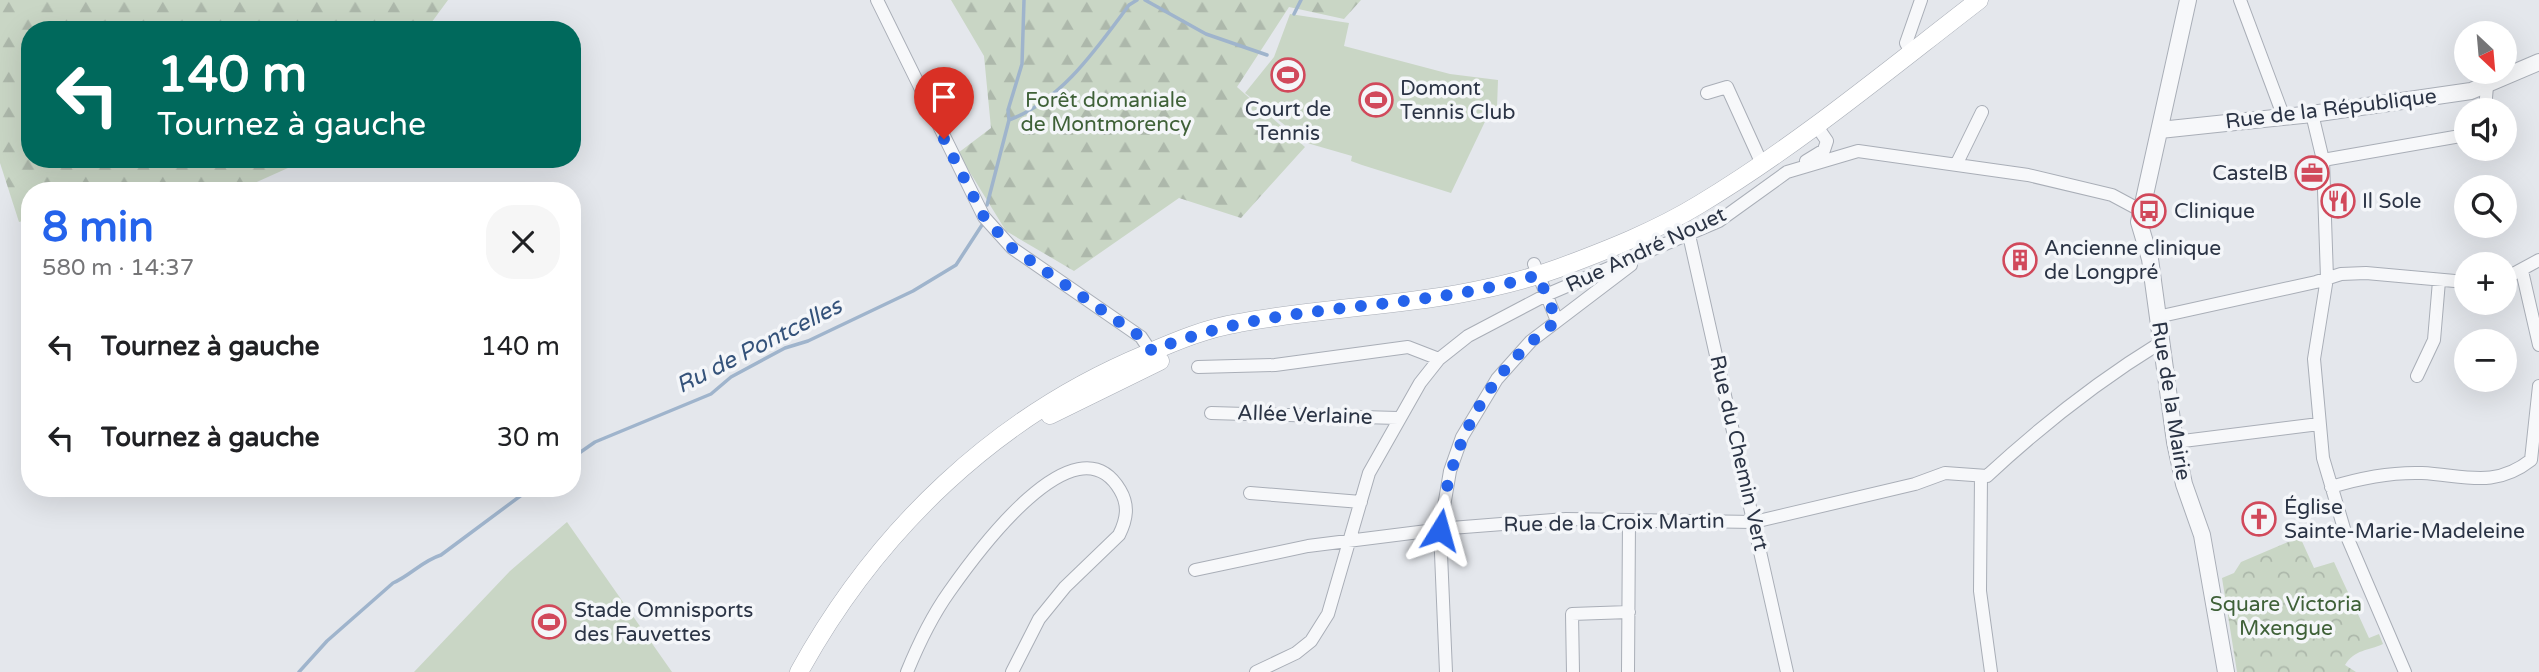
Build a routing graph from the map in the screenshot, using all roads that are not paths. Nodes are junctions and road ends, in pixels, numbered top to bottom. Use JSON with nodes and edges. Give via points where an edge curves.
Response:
{"nodes":[{"id":1,"x":877,"y":0,"type":"edge"},
{"id":2,"x":1921,"y":0,"type":"edge"},
{"id":3,"x":1979,"y":0,"type":"edge"},
{"id":4,"x":2188,"y":0,"type":"edge"},
{"id":5,"x":2240,"y":0,"type":"edge"},
{"id":6,"x":1911,"y":52,"type":"junction"},
{"id":7,"x":2539,"y":62,"type":"edge"},
{"id":8,"x":2487,"y":86,"type":"junction"},
{"id":9,"x":1707,"y":93,"type":"dead end"},
{"id":10,"x":2486,"y":98,"type":"edge"},
{"id":11,"x":1982,"y":112,"type":"dead end"},
{"id":12,"x":2312,"y":114,"type":"junction"},
{"id":13,"x":2283,"y":115,"type":"junction"},
{"id":14,"x":1816,"y":125,"type":"junction"},
{"id":15,"x":2160,"y":130,"type":"junction"},
{"id":16,"x":2454,"y":137,"type":"edge"},
{"id":17,"x":2323,"y":160,"type":"junction"},
{"id":18,"x":1957,"y":163,"type":"junction"},
{"id":19,"x":1762,"y":164,"type":"junction"},
{"id":20,"x":1787,"y":172,"type":"junction"},
{"id":21,"x":2140,"y":210,"type":"junction"},
{"id":22,"x":1689,"y":235,"type":"junction"},
{"id":23,"x":1645,"y":254,"type":"junction"},
{"id":24,"x":2539,"y":260,"type":"edge"},
{"id":25,"x":1536,"y":269,"type":"junction"},
{"id":26,"x":2522,"y":271,"type":"junction"},
{"id":27,"x":2517,"y":273,"type":"edge"},
{"id":28,"x":2328,"y":278,"type":"junction"},
{"id":29,"x":2439,"y":281,"type":"junction"},
{"id":30,"x":2454,"y":282,"type":"edge"},
{"id":31,"x":1546,"y":295,"type":"junction"},
{"id":32,"x":2157,"y":317,"type":"junction"},
{"id":33,"x":1557,"y":321,"type":"junction"},
{"id":34,"x":2160,"y":343,"type":"junction"},
{"id":35,"x":2539,"y":345,"type":"edge"},
{"id":36,"x":1149,"y":359,"type":"junction"},
{"id":37,"x":1439,"y":359,"type":"junction"},
{"id":38,"x":1198,"y":367,"type":"dead end"},
{"id":39,"x":2417,"y":376,"type":"dead end"},
{"id":40,"x":2539,"y":386,"type":"edge"},
{"id":41,"x":1211,"y":413,"type":"dead end"},
{"id":42,"x":1398,"y":418,"type":"junction"},
{"id":43,"x":2319,"y":424,"type":"junction"},
{"id":44,"x":2175,"y":442,"type":"junction"},
{"id":45,"x":2535,"y":461,"type":"edge"},
{"id":46,"x":1981,"y":477,"type":"junction"},
{"id":47,"x":2331,"y":487,"type":"junction"},
{"id":48,"x":1250,"y":493,"type":"dead end"},
{"id":49,"x":1361,"y":502,"type":"junction"},
{"id":50,"x":1629,"y":520,"type":"junction"},
{"id":51,"x":1754,"y":522,"type":"junction"},
{"id":52,"x":1440,"y":530,"type":"junction"},
{"id":53,"x":1349,"y":540,"type":"junction"},
{"id":54,"x":1195,"y":570,"type":"dead end"},
{"id":55,"x":1629,"y":611,"type":"junction"},
{"id":56,"x":799,"y":672,"type":"edge"},
{"id":57,"x":907,"y":672,"type":"edge"},
{"id":58,"x":1012,"y":672,"type":"edge"},
{"id":59,"x":1256,"y":672,"type":"edge"},
{"id":60,"x":1446,"y":672,"type":"edge"},
{"id":61,"x":1573,"y":672,"type":"edge"},
{"id":62,"x":1628,"y":672,"type":"edge"},
{"id":63,"x":1787,"y":672,"type":"edge"},
{"id":64,"x":1991,"y":672,"type":"edge"},
{"id":65,"x":2226,"y":672,"type":"edge"},
{"id":66,"x":2405,"y":672,"type":"edge"}],
"edges":[{"from":1,"to":36,"type":"street","via":[[984,217],[1012,248],[1141,337]]},
{"from":2,"to":6,"type":"street","via":[[1906,43]]},
{"from":3,"to":6,"type":"main road"},
{"from":4,"to":15,"type":"street","name":"Rue de la Mairie"},
{"from":5,"to":13,"type":"street"},
{"from":6,"to":14,"type":"main road"},
{"from":7,"to":8,"type":"street","name":"Rue de la République"},
{"from":8,"to":10,"type":"street"},
{"from":8,"to":12,"type":"street","name":"Rue de la République"},
{"from":9,"to":19,"type":"street","via":[[1727,87]]},
{"from":11,"to":18,"type":"street"},
{"from":12,"to":13,"type":"street","name":"Rue de la République"},
{"from":12,"to":17,"type":"street"},
{"from":13,"to":15,"type":"street","name":"Rue de la République"},
{"from":14,"to":19,"type":"main road"},
{"from":14,"to":20,"type":"street","via":[[1827,141],[1824,150]]},
{"from":15,"to":21,"type":"street","name":"Rue de la Mairie"},
{"from":16,"to":17,"type":"street"},
{"from":17,"to":28,"type":"street"},
{"from":18,"to":20,"type":"street","name":"Rue André Nouet","via":[[1858,152]]},
{"from":18,"to":21,"type":"street","name":"Rue André Nouet","via":[[2112,195]]},
{"from":19,"to":25,"type":"main road","via":[[1737,180]]},
{"from":20,"to":22,"type":"street","name":"Rue André Nouet","via":[[1719,221]]},
{"from":21,"to":32,"type":"street","name":"Rue de la Mairie"},
{"from":22,"to":23,"type":"street","name":"Rue André Nouet"},
{"from":22,"to":51,"type":"street","name":"Rue du Chemin Vert"},
{"from":23,"to":31,"type":"street","name":"Rue André Nouet"},
{"from":23,"to":33,"type":"street"},
{"from":24,"to":26,"type":"street"},
{"from":25,"to":31,"type":"street"},
{"from":25,"to":36,"type":"main road","via":[[1402,303],[1234,324],[1191,335]]},
{"from":26,"to":27,"type":"street"},
{"from":26,"to":35,"type":"street"},
{"from":28,"to":29,"type":"street","via":[[2366,273]]},
{"from":28,"to":32,"type":"street"},
{"from":28,"to":43,"type":"street","via":[[2314,359]]},
{"from":29,"to":30,"type":"street"},
{"from":29,"to":39,"type":"street","via":[[2434,340]]},
{"from":31,"to":33,"type":"street"},
{"from":31,"to":37,"type":"street","name":"Rue André Nouet","via":[[1468,336]]},
{"from":32,"to":34,"type":"street","name":"Rue de la Mairie"},
{"from":33,"to":52,"type":"street","via":[[1531,341],[1478,408],[1450,471]]},
{"from":34,"to":44,"type":"street","name":"Rue de la Mairie"},
{"from":34,"to":46,"type":"street","via":[[2071,404]]},
{"from":36,"to":56,"type":"main road","via":[[1095,377],[1044,405],[980,452],[888,541]]},
{"from":37,"to":38,"type":"street","via":[[1408,347],[1275,365]]},
{"from":37,"to":42,"type":"street","name":"Rue André Nouet"},
{"from":40,"to":45,"type":"street"},
{"from":41,"to":42,"type":"street","name":"Allée Verlaine"},
{"from":42,"to":49,"type":"street","name":"Rue André Nouet","via":[[1369,473]]},
{"from":43,"to":44,"type":"street"},
{"from":43,"to":47,"type":"street"},
{"from":44,"to":65,"type":"street","name":"Rue de la Mairie","via":[[2202,535]]},
{"from":45,"to":47,"type":"street","via":[[2489,480],[2387,474]]},
{"from":46,"to":51,"type":"street","name":"Rue de la Croix Martin","via":[[1945,473]]},
{"from":46,"to":64,"type":"street","via":[[1980,592]]},
{"from":47,"to":66,"type":"street","via":[[2345,532]]},
{"from":48,"to":49,"type":"street"},
{"from":49,"to":53,"type":"street","name":"Rue André Nouet"},
{"from":50,"to":51,"type":"street","name":"Rue de la Croix Martin"},
{"from":50,"to":52,"type":"street","name":"Rue de la Croix Martin","via":[[1566,519]]},
{"from":50,"to":55,"type":"street"},
{"from":51,"to":63,"type":"street","name":"Rue du Chemin Vert"},
{"from":52,"to":53,"type":"street","name":"Rue de la Croix Martin"},
{"from":52,"to":60,"type":"street"},
{"from":53,"to":54,"type":"street","name":"Rue de la Croix Martin"},
{"from":53,"to":59,"type":"street","name":"Rue André Nouet","via":[[1328,614],[1311,640],[1296,653]]},
{"from":55,"to":61,"type":"street","via":[[1573,614]]},
{"from":55,"to":62,"type":"street"},
{"from":57,"to":58,"type":"street","via":[[948,594],[989,539],[1044,487],[1084,465],[1096,467],[1107,472],[1120,490],[1127,512],[1125,524],[1039,619]]}]}
